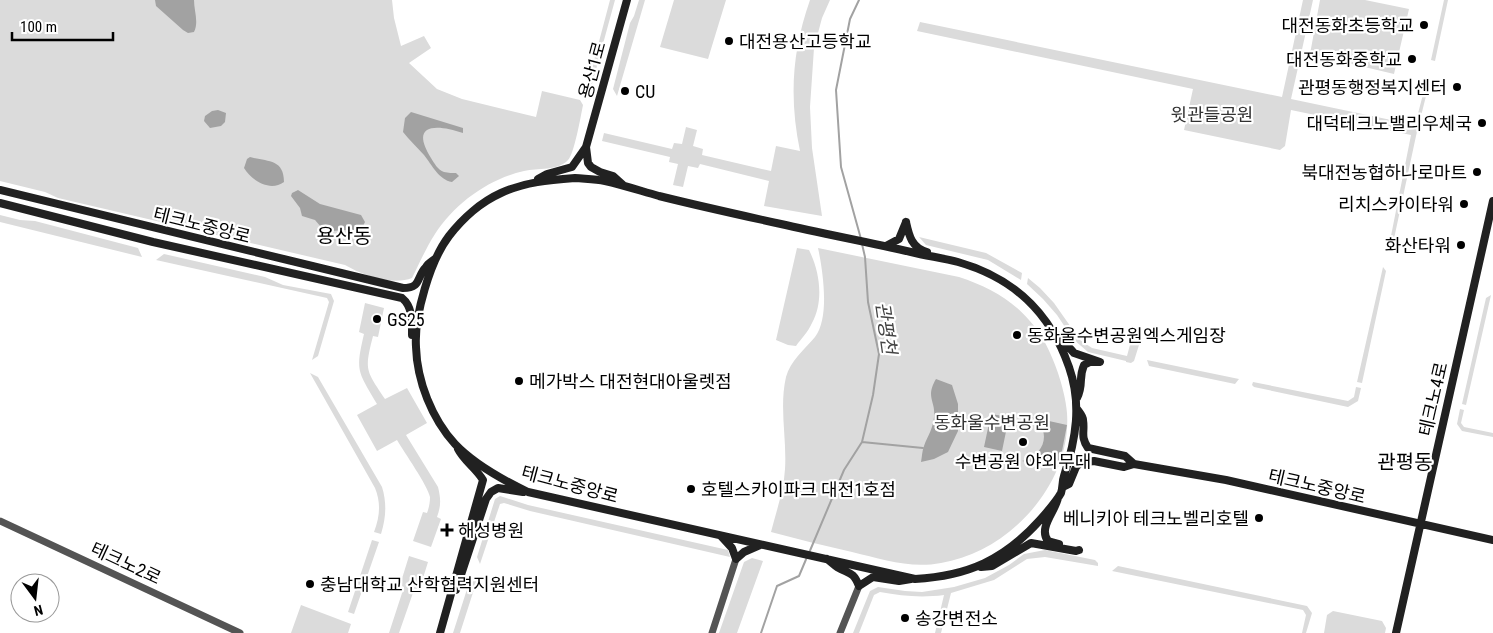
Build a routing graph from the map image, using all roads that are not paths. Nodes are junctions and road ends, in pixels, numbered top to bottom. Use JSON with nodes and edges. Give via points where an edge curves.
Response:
{"nodes":[{"id":1,"x":627,"y":0,"type":"edge"},
{"id":2,"x":586,"y":147,"type":"junction"},
{"id":3,"x":534,"y":182,"type":"junction"},
{"id":4,"x":625,"y":187,"type":"junction"},
{"id":5,"x":0,"y":190,"type":"edge"},
{"id":6,"x":1493,"y":201,"type":"edge"},
{"id":7,"x":0,"y":203,"type":"edge"},
{"id":8,"x":895,"y":245,"type":"junction"},
{"id":9,"x":437,"y":257,"type":"junction"},
{"id":10,"x":934,"y":257,"type":"junction"},
{"id":11,"x":1050,"y":326,"type":"junction"},
{"id":12,"x":416,"y":347,"type":"junction"},
{"id":13,"x":1077,"y":398,"type":"junction"},
{"id":14,"x":1077,"y":409,"type":"junction"},
{"id":15,"x":456,"y":445,"type":"junction"},
{"id":16,"x":1134,"y":464,"type":"junction"},
{"id":17,"x":1063,"y":487,"type":"junction"},
{"id":18,"x":528,"y":492,"type":"junction"},
{"id":19,"x":1059,"y":497,"type":"junction"},
{"id":20,"x":0,"y":521,"type":"edge"},
{"id":21,"x":1420,"y":525,"type":"junction"},
{"id":22,"x":721,"y":536,"type":"junction"},
{"id":23,"x":1493,"y":540,"type":"edge"},
{"id":24,"x":760,"y":545,"type":"junction"},
{"id":25,"x":826,"y":558,"type":"junction"},
{"id":26,"x":736,"y":559,"type":"junction"},
{"id":27,"x":978,"y":567,"type":"junction"},
{"id":28,"x":915,"y":579,"type":"junction"},
{"id":29,"x":859,"y":586,"type":"junction"},
{"id":30,"x":449,"y":603,"type":"junction"},
{"id":31,"x":240,"y":633,"type":"edge"},
{"id":32,"x":440,"y":633,"type":"edge"},
{"id":33,"x":712,"y":633,"type":"edge"},
{"id":34,"x":840,"y":633,"type":"edge"},
{"id":35,"x":1396,"y":633,"type":"edge"}],
"edges":[{"from":1,"to":2,"type":"main road","name":"용산1로"},
{"from":2,"to":3,"type":"main road","via":[[572,167],[547,174]]},
{"from":2,"to":4,"type":"main road","via":[[588,163],[613,176]]},
{"from":3,"to":4,"type":"main road","name":"테크노중앙로","via":[[575,178],[604,180]]},
{"from":3,"to":9,"type":"main road","name":"테크노중앙로","via":[[500,194],[482,205],[448,237]]},
{"from":4,"to":8,"type":"main road","name":"테크노중앙로","via":[[822,233]]},
{"from":5,"to":9,"type":"main road","name":"테크노중앙로","via":[[398,287],[410,288],[416,284],[424,268]]},
{"from":6,"to":21,"type":"main road","name":"테크노4로"},
{"from":7,"to":12,"type":"main road","name":"테크노중앙로","via":[[153,242],[402,298],[408,302]]},
{"from":8,"to":10,"type":"main road"},
{"from":8,"to":10,"type":"main road","via":[[906,222],[914,245]]},
{"from":9,"to":12,"type":"main road","name":"테크노중앙로","via":[[420,304]]},
{"from":10,"to":11,"type":"main road","via":[[957,262],[996,278],[1030,302]]},
{"from":11,"to":13,"type":"main road","via":[[1062,348]]},
{"from":11,"to":13,"type":"main road","via":[[1074,353],[1100,362],[1084,365],[1080,376],[1082,388]]},
{"from":12,"to":15,"type":"main road","name":"테크노중앙로","via":[[427,398]]},
{"from":13,"to":14,"type":"main road"},
{"from":14,"to":16,"type":"main road","via":[[1083,420],[1082,435],[1088,448],[1125,456]]},
{"from":14,"to":17,"type":"main road"},
{"from":15,"to":18,"type":"main road","name":"테크노중앙로","via":[[504,481]]},
{"from":15,"to":30,"type":"main road","via":[[483,480],[448,596]]},
{"from":16,"to":17,"type":"main road","via":[[1124,467],[1094,461],[1080,463],[1069,484]]},
{"from":16,"to":21,"type":"main road","name":"테크노중앙로","via":[[1226,480]]},
{"from":17,"to":19,"type":"main road"},
{"from":18,"to":22,"type":"main road","name":"테크노중앙로"},
{"from":18,"to":30,"type":"main road","via":[[498,488],[486,499]]},
{"from":19,"to":27,"type":"main road","via":[[1021,539]]},
{"from":19,"to":27,"type":"main road","via":[[1046,525],[1045,537],[1048,541],[1079,550],[1032,543],[992,566]]},
{"from":20,"to":31,"type":"street","name":"테크노2로"},
{"from":21,"to":23,"type":"main road","name":"테크노중앙로"},
{"from":21,"to":35,"type":"main road","name":"테크노4로"},
{"from":22,"to":24,"type":"main road","name":"테크노중앙로"},
{"from":22,"to":26,"type":"main road","via":[[732,548]]},
{"from":24,"to":25,"type":"main road","name":"테크노중앙로"},
{"from":24,"to":26,"type":"main road"},
{"from":25,"to":28,"type":"main road","name":"테크노중앙로"},
{"from":25,"to":29,"type":"main road","via":[[851,574]]},
{"from":26,"to":33,"type":"street"},
{"from":27,"to":28,"type":"main road"},
{"from":28,"to":29,"type":"main road","via":[[899,581],[873,577]]},
{"from":29,"to":34,"type":"street"},
{"from":30,"to":32,"type":"main road"}]}
